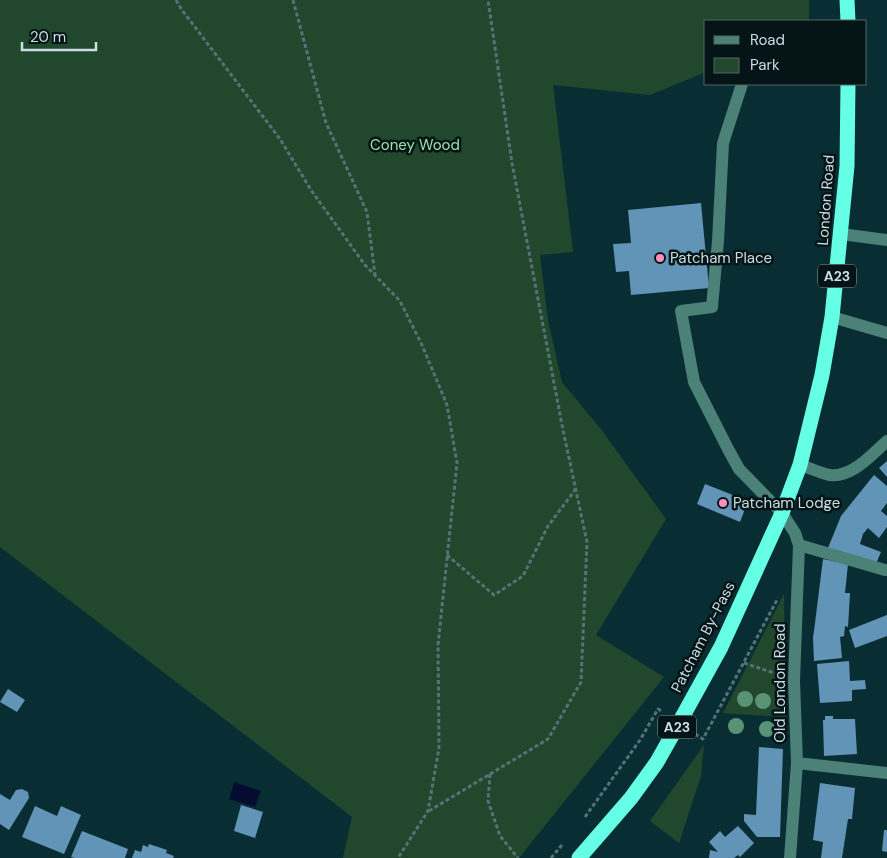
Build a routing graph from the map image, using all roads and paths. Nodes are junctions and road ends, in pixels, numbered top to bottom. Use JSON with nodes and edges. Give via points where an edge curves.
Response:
{"nodes":[{"id":1,"x":176,"y":0,"type":"edge"},
{"id":2,"x":293,"y":0,"type":"edge"},
{"id":3,"x":488,"y":0,"type":"edge"},
{"id":4,"x":847,"y":0,"type":"edge"},
{"id":5,"x":848,"y":20,"type":"edge"},
{"id":6,"x":742,"y":85,"type":"edge"},
{"id":7,"x":848,"y":85,"type":"edge"},
{"id":8,"x":841,"y":234,"type":"junction"},
{"id":9,"x":887,"y":240,"type":"edge"},
{"id":10,"x":376,"y":276,"type":"junction"},
{"id":11,"x":832,"y":317,"type":"junction"},
{"id":12,"x":887,"y":333,"type":"edge"},
{"id":13,"x":887,"y":441,"type":"edge"},
{"id":14,"x":800,"y":465,"type":"junction"},
{"id":15,"x":576,"y":489,"type":"junction"},
{"id":16,"x":782,"y":513,"type":"junction"},
{"id":17,"x":799,"y":544,"type":"junction"},
{"id":18,"x":447,"y":555,"type":"junction"},
{"id":19,"x":884,"y":570,"type":"dead end"},
{"id":20,"x":798,"y":576,"type":"junction"},
{"id":21,"x":744,"y":663,"type":"junction"},
{"id":22,"x":794,"y":681,"type":"junction"},
{"id":23,"x":664,"y":713,"type":"dead end"},
{"id":24,"x":698,"y":736,"type":"dead end"},
{"id":25,"x":797,"y":763,"type":"junction"},
{"id":26,"x":490,"y":774,"type":"junction"},
{"id":27,"x":887,"y":774,"type":"edge"},
{"id":28,"x":428,"y":811,"type":"junction"},
{"id":29,"x":581,"y":823,"type":"dead end"},
{"id":30,"x":563,"y":844,"type":"dead end"},
{"id":31,"x":398,"y":858,"type":"edge"},
{"id":32,"x":518,"y":858,"type":"edge"},
{"id":33,"x":551,"y":858,"type":"edge"},
{"id":34,"x":579,"y":858,"type":"edge"},
{"id":35,"x":790,"y":858,"type":"edge"}],
"edges":[{"from":1,"to":10,"type":"path","via":[[280,140],[364,264]]},
{"from":2,"to":10,"type":"path","via":[[326,123],[367,212]]},
{"from":3,"to":15,"type":"path","via":[[512,163]]},
{"from":4,"to":5,"type":"highway"},
{"from":6,"to":16,"type":"street","name":"Old London Road","via":[[723,143],[712,306],[681,311],[694,382],[739,469]]},
{"from":7,"to":8,"type":"highway","name":"London Road","number":"A23","via":[[847,166]]},
{"from":8,"to":9,"type":"street"},
{"from":8,"to":11,"type":"highway","name":"London Road","number":"A23"},
{"from":10,"to":18,"type":"path","via":[[400,301],[447,405],[457,463]]},
{"from":11,"to":12,"type":"street"},
{"from":11,"to":14,"type":"highway","name":"London Road","number":"A23"},
{"from":13,"to":14,"type":"street","via":[[845,474],[829,475]]},
{"from":14,"to":16,"type":"highway","name":"Patcham By-Pass","number":"A23"},
{"from":15,"to":18,"type":"path","via":[[548,526],[524,576],[494,595]]},
{"from":15,"to":26,"type":"path","via":[[587,542],[581,682],[548,739]]},
{"from":16,"to":17,"type":"street","name":"Old London Road"},
{"from":16,"to":34,"type":"highway","name":"Patcham By-Pass","number":"A23","via":[[720,647],[657,762],[631,798]]},
{"from":17,"to":19,"type":"street"},
{"from":17,"to":20,"type":"street","name":"Old London Road"},
{"from":18,"to":28,"type":"path","via":[[438,645],[439,748]]},
{"from":20,"to":21,"type":"path","via":[[782,590]]},
{"from":20,"to":22,"type":"street","name":"Old London Road"},
{"from":21,"to":22,"type":"path"},
{"from":21,"to":24,"type":"path","via":[[703,739]]},
{"from":22,"to":25,"type":"street","name":"Old London Road"},
{"from":23,"to":29,"type":"path","via":[[658,709]]},
{"from":25,"to":27,"type":"street"},
{"from":25,"to":35,"type":"street","name":"Old London Road"},
{"from":26,"to":28,"type":"path"},
{"from":26,"to":32,"type":"path","via":[[488,801],[500,836]]},
{"from":28,"to":31,"type":"path"},
{"from":30,"to":33,"type":"path"}]}
